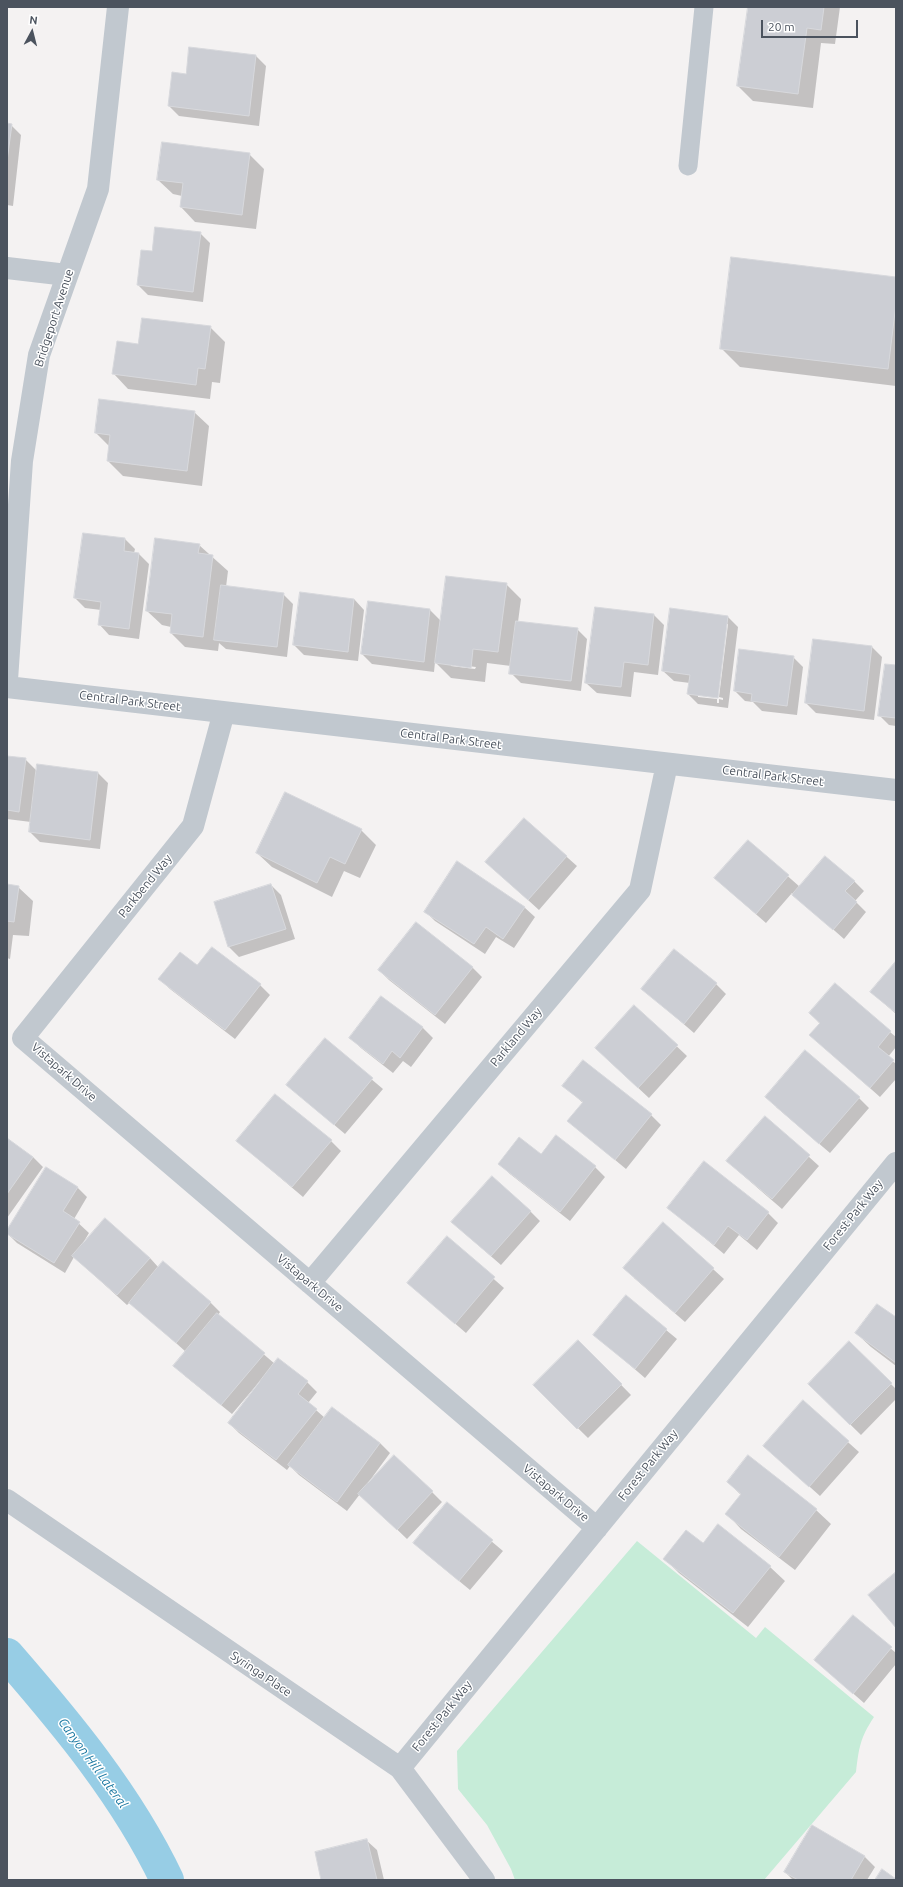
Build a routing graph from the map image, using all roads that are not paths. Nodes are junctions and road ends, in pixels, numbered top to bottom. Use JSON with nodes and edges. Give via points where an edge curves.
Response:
{"nodes":[{"id":1,"x":118,"y":7,"type":"edge"},
{"id":2,"x":704,"y":7,"type":"edge"},
{"id":3,"x":688,"y":166,"type":"dead end"},
{"id":4,"x":7,"y":268,"type":"edge"},
{"id":5,"x":67,"y":275,"type":"junction"},
{"id":6,"x":7,"y":680,"type":"edge"},
{"id":7,"x":7,"y":687,"type":"edge"},
{"id":8,"x":224,"y":712,"type":"junction"},
{"id":9,"x":667,"y":764,"type":"junction"},
{"id":10,"x":896,"y":790,"type":"edge"},
{"id":11,"x":23,"y":1038,"type":"joint"},
{"id":12,"x":896,"y":1163,"type":"edge"},
{"id":13,"x":310,"y":1283,"type":"junction"},
{"id":14,"x":7,"y":1500,"type":"edge"},
{"id":15,"x":597,"y":1528,"type":"junction"},
{"id":16,"x":400,"y":1768,"type":"junction"},
{"id":17,"x":484,"y":1880,"type":"edge"}],
"edges":[{"from":1,"to":5,"type":"street","name":"Bridgeport Avenue","via":[[98,189]]},
{"from":2,"to":3,"type":"lane"},
{"from":4,"to":5,"type":"street"},
{"from":5,"to":6,"type":"street","name":"Bridgeport Avenue","via":[[39,355],[22,461]]},
{"from":7,"to":8,"type":"street","name":"Central Park Street"},
{"from":8,"to":9,"type":"street","name":"Central Park Street"},
{"from":8,"to":11,"type":"street","name":"Parkbend Way","via":[[193,826]]},
{"from":9,"to":10,"type":"street","name":"Central Park Street"},
{"from":9,"to":13,"type":"street","name":"Parkland Way","via":[[640,890]]},
{"from":11,"to":13,"type":"street","name":"Vistapark Drive"},
{"from":12,"to":15,"type":"street","name":"Forest Park Way"},
{"from":13,"to":15,"type":"street","name":"Vistapark Drive"},
{"from":14,"to":16,"type":"street","name":"Syringa Place"},
{"from":15,"to":16,"type":"street","name":"Forest Park Way"},
{"from":16,"to":17,"type":"street","name":"Syringa Place"}]}
